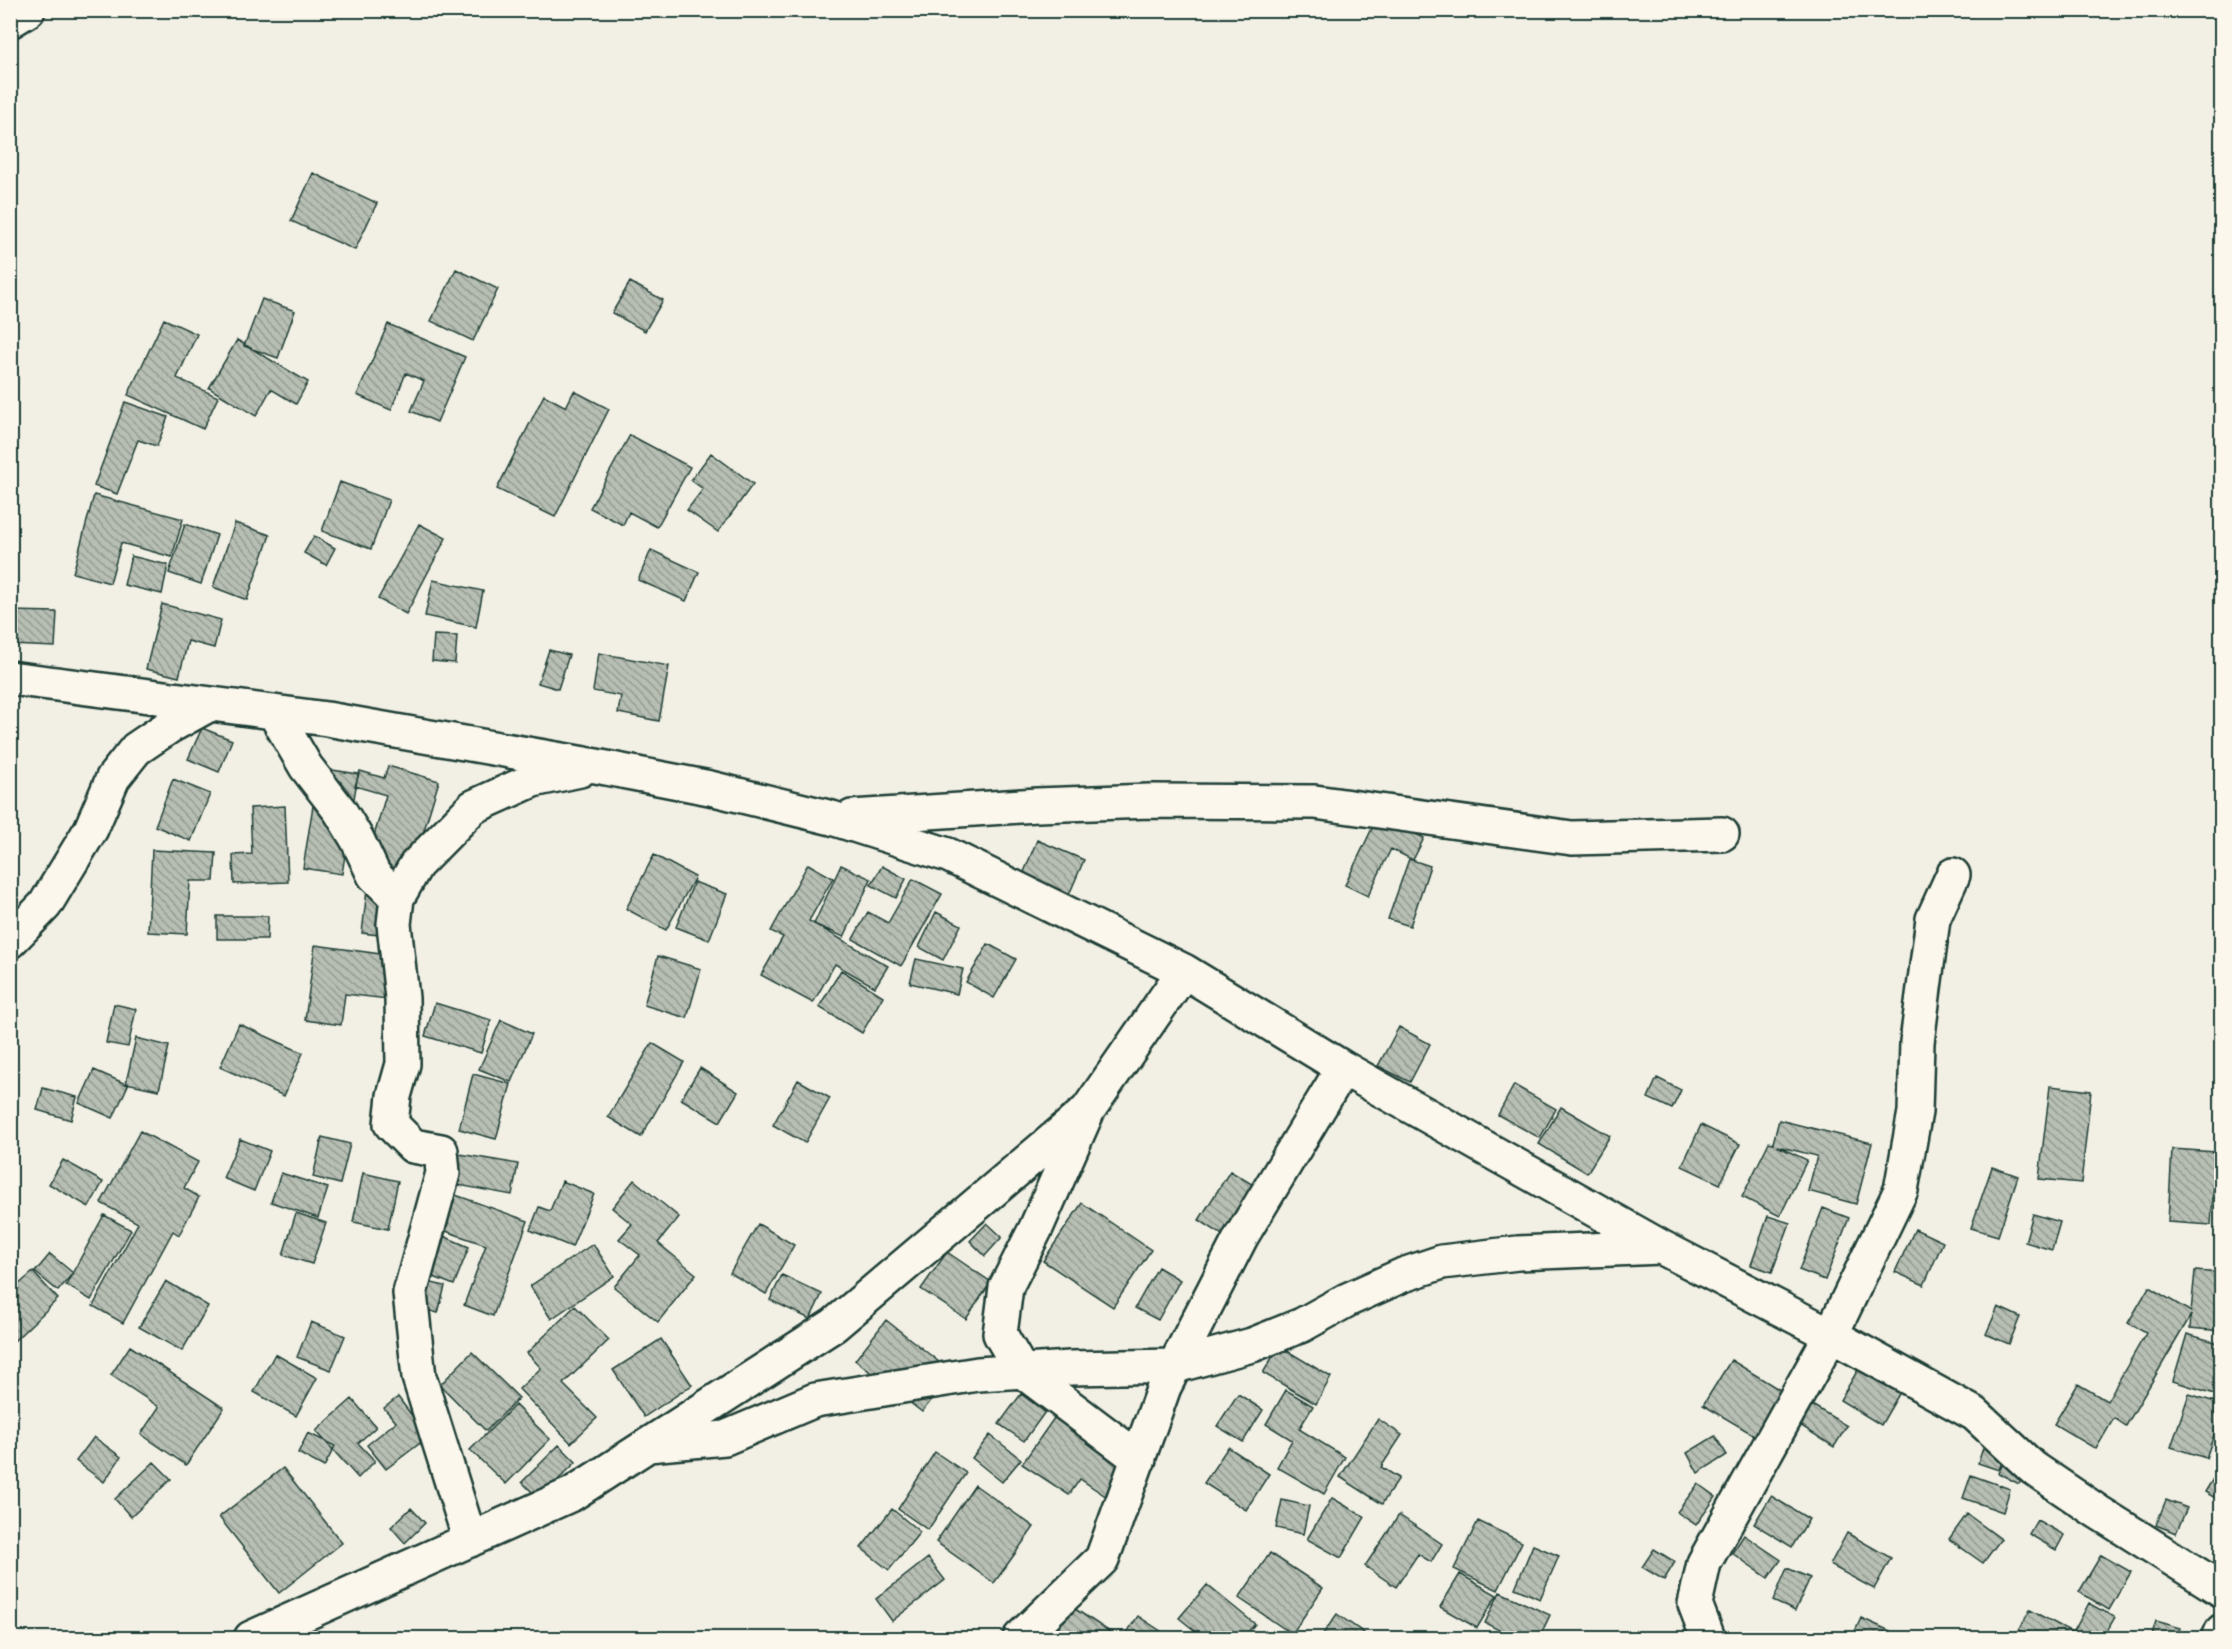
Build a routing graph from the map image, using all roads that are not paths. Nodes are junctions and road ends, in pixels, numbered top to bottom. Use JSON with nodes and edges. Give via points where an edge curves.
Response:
{"nodes":[{"id":1,"x":28,"y":10,"type":"edge"},
{"id":2,"x":10,"y":21,"type":"edge"},
{"id":3,"x":10,"y":678,"type":"edge"},
{"id":4,"x":210,"y":704,"type":"junction"},
{"id":5,"x":274,"y":712,"type":"junction"},
{"id":6,"x":596,"y":766,"type":"junction"},
{"id":7,"x":832,"y":818,"type":"junction"},
{"id":8,"x":1722,"y":834,"type":"dead end"},
{"id":9,"x":1953,"y":875,"type":"dead end"},
{"id":10,"x":397,"y":898,"type":"junction"},
{"id":11,"x":10,"y":941,"type":"edge"},
{"id":12,"x":1184,"y":971,"type":"junction"},
{"id":13,"x":1343,"y":1068,"type":"junction"},
{"id":14,"x":1088,"y":1110,"type":"junction"},
{"id":15,"x":1662,"y":1247,"type":"junction"},
{"id":16,"x":1831,"y":1335,"type":"junction"},
{"id":17,"x":1175,"y":1366,"type":"junction"},
{"id":18,"x":1021,"y":1370,"type":"junction"},
{"id":19,"x":648,"y":1445,"type":"junction"},
{"id":20,"x":1138,"y":1459,"type":"junction"},
{"id":21,"x":470,"y":1540,"type":"junction"},
{"id":22,"x":2222,"y":1590,"type":"edge"},
{"id":23,"x":2222,"y":1631,"type":"edge"},
{"id":24,"x":251,"y":1638,"type":"edge"},
{"id":25,"x":1020,"y":1638,"type":"edge"},
{"id":26,"x":1708,"y":1638,"type":"edge"},
{"id":27,"x":2219,"y":1638,"type":"edge"}],
"edges":[{"from":1,"to":2,"type":"street"},
{"from":3,"to":4,"type":"street"},
{"from":4,"to":5,"type":"street"},
{"from":4,"to":11,"type":"street","via":[[136,749],[113,778],[91,829],[45,905]]},
{"from":5,"to":6,"type":"street"},
{"from":5,"to":10,"type":"street","via":[[306,767],[340,811],[374,875]]},
{"from":6,"to":7,"type":"street","via":[[710,788]]},
{"from":6,"to":10,"type":"street","via":[[533,780],[473,807],[416,865]]},
{"from":7,"to":8,"type":"street","via":[[1037,805],[1316,802],[1572,838]]},
{"from":7,"to":12,"type":"street","via":[[948,855]]},
{"from":9,"to":16,"type":"street","via":[[1933,919],[1917,1042],[1915,1113],[1901,1190]]},
{"from":10,"to":21,"type":"street","via":[[394,924],[402,998],[403,1064],[390,1124],[413,1146],[441,1151],[443,1173],[410,1293],[419,1377]]},
{"from":12,"to":13,"type":"street"},
{"from":12,"to":14,"type":"street"},
{"from":13,"to":15,"type":"street"},
{"from":13,"to":17,"type":"street","via":[[1241,1237]]},
{"from":14,"to":18,"type":"street","via":[[1006,1287],[1000,1334]]},
{"from":14,"to":19,"type":"street","via":[[834,1325]]},
{"from":15,"to":16,"type":"street"},
{"from":15,"to":17,"type":"street","via":[[1518,1253],[1442,1262],[1403,1275],[1252,1345]]},
{"from":16,"to":22,"type":"street","via":[[1975,1414],[2033,1468]]},
{"from":16,"to":26,"type":"street","via":[[1704,1563],[1695,1604]]},
{"from":17,"to":18,"type":"street"},
{"from":17,"to":20,"type":"street"},
{"from":18,"to":19,"type":"street","via":[[815,1400],[725,1438]]},
{"from":18,"to":20,"type":"street"},
{"from":19,"to":21,"type":"street","via":[[572,1494]]},
{"from":20,"to":25,"type":"street","via":[[1102,1559]]},
{"from":21,"to":24,"type":"street"},
{"from":23,"to":27,"type":"street"}]}
